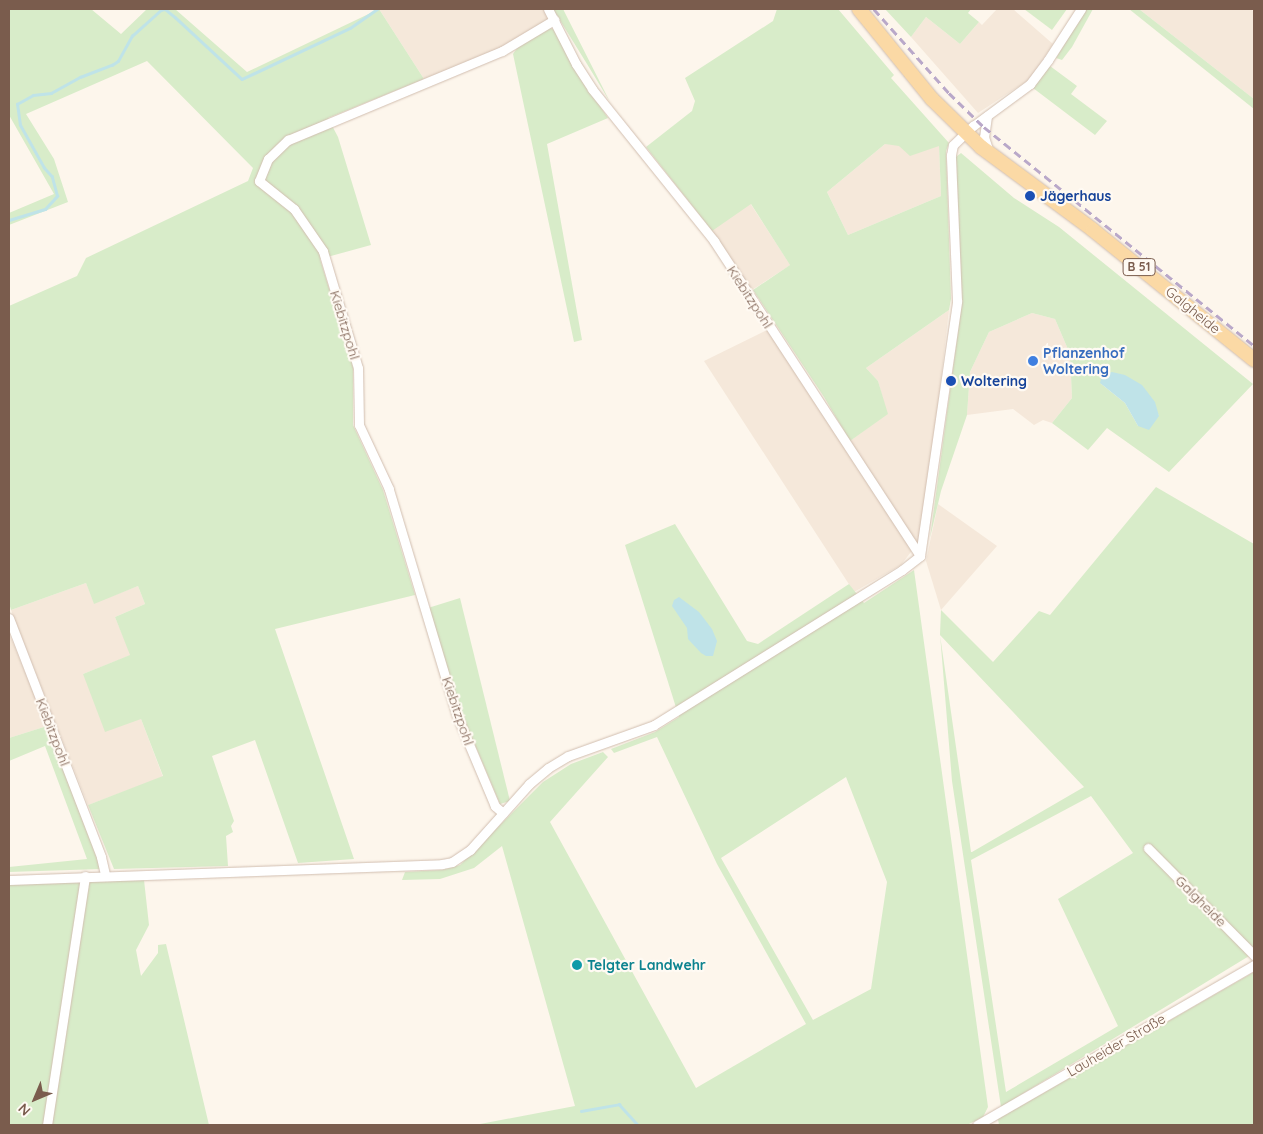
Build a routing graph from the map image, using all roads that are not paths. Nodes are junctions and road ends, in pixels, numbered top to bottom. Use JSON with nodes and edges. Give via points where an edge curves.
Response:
{"nodes":[{"id":1,"x":548,"y":9,"type":"edge"},
{"id":2,"x":859,"y":9,"type":"edge"},
{"id":3,"x":1081,"y":9,"type":"edge"},
{"id":4,"x":554,"y":20,"type":"junction"},
{"id":5,"x":986,"y":116,"type":"junction"},
{"id":6,"x":965,"y":133,"type":"junction"},
{"id":7,"x":990,"y":154,"type":"junction"},
{"id":8,"x":1254,"y":360,"type":"edge"},
{"id":9,"x":920,"y":556,"type":"junction"},
{"id":10,"x":9,"y":618,"type":"edge"},
{"id":11,"x":503,"y":813,"type":"junction"},
{"id":12,"x":1148,"y":848,"type":"dead end"},
{"id":13,"x":105,"y":875,"type":"junction"},
{"id":14,"x":85,"y":876,"type":"junction"},
{"id":15,"x":9,"y":880,"type":"edge"},
{"id":16,"x":1254,"y":955,"type":"edge"},
{"id":17,"x":1254,"y":964,"type":"edge"},
{"id":18,"x":996,"y":1121,"type":"edge"},
{"id":19,"x":47,"y":1125,"type":"edge"},
{"id":20,"x":978,"y":1125,"type":"edge"}],
"edges":[{"from":1,"to":4,"type":"street","name":"Kiebitzpohl"},
{"from":2,"to":6,"type":"main road","number":"B 51"},
{"from":3,"to":5,"type":"street","via":[[1030,84]]},
{"from":4,"to":9,"type":"street","name":"Kiebitzpohl","via":[[576,64],[598,97],[714,241]]},
{"from":4,"to":11,"type":"street","name":"Kiebitzpohl","via":[[502,51],[288,140],[268,159],[259,181],[294,209],[323,251],[358,368],[359,425],[389,489],[456,713],[496,806]]},
{"from":5,"to":6,"type":"street"},
{"from":5,"to":7,"type":"street","via":[[984,136]]},
{"from":6,"to":7,"type":"main road","name":"Galgheide","number":"B 51"},
{"from":6,"to":9,"type":"street","via":[[953,146],[951,155],[956,301]]},
{"from":7,"to":8,"type":"main road","name":"Galgheide","number":"B 51","via":[[1093,230]]},
{"from":9,"to":11,"type":"street","via":[[654,725],[568,756],[548,768]]},
{"from":10,"to":13,"type":"street","name":"Kiebitzpohl","via":[[101,857]]},
{"from":11,"to":13,"type":"street","via":[[470,850],[442,864]]},
{"from":12,"to":16,"type":"street","name":"Galgheide"},
{"from":13,"to":14,"type":"street"},
{"from":14,"to":15,"type":"street"},
{"from":14,"to":19,"type":"street"},
{"from":17,"to":18,"type":"street","name":"Lauheider Straße"},
{"from":18,"to":20,"type":"street","name":"Lauheider Straße"}]}
